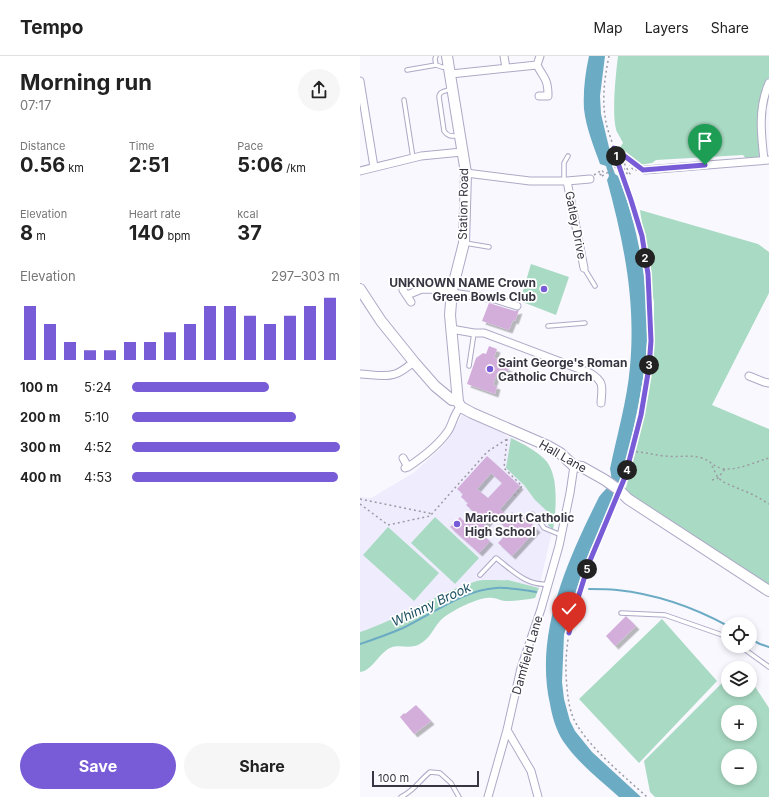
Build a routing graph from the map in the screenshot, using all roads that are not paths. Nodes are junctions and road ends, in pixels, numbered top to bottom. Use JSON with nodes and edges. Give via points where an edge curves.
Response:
{"nodes":[{"id":1,"x":436,"y":56,"type":"edge"},
{"id":2,"x":447,"y":56,"type":"edge"},
{"id":3,"x":504,"y":56,"type":"edge"},
{"id":4,"x":540,"y":56,"type":"edge"},
{"id":5,"x":538,"y":64,"type":"junction"},
{"id":6,"x":436,"y":65,"type":"junction"},
{"id":7,"x":506,"y":68,"type":"junction"},
{"id":8,"x":407,"y":70,"type":"dead end"},
{"id":9,"x":450,"y":71,"type":"junction"},
{"id":10,"x":360,"y":81,"type":"edge"},
{"id":11,"x":769,"y":83,"type":"edge"},
{"id":12,"x":453,"y":89,"type":"junction"},
{"id":13,"x":539,"y":96,"type":"dead end"},
{"id":14,"x":404,"y":100,"type":"dead end"},
{"id":15,"x":460,"y":135,"type":"junction"},
{"id":16,"x":462,"y":152,"type":"junction"},
{"id":17,"x":568,"y":156,"type":"dead end"},
{"id":18,"x":414,"y":158,"type":"junction"},
{"id":19,"x":766,"y":160,"type":"edge"},
{"id":20,"x":374,"y":167,"type":"junction"},
{"id":21,"x":645,"y":170,"type":"road end"},
{"id":22,"x":360,"y":171,"type":"edge"},
{"id":23,"x":466,"y":173,"type":"junction"},
{"id":24,"x":590,"y":179,"type":"dead end"},
{"id":25,"x":566,"y":181,"type":"junction"},
{"id":26,"x":464,"y":243,"type":"junction"},
{"id":27,"x":489,"y":246,"type":"dead end"},
{"id":28,"x":584,"y":268,"type":"joint"},
{"id":29,"x":595,"y":286,"type":"dead end"},
{"id":30,"x":361,"y":292,"type":"edge"},
{"id":31,"x":452,"y":292,"type":"junction"},
{"id":32,"x":411,"y":302,"type":"dead end"},
{"id":33,"x":517,"y":306,"type":"dead end"},
{"id":34,"x":585,"y":323,"type":"dead end"},
{"id":35,"x":548,"y":326,"type":"dead end"},
{"id":36,"x":451,"y":329,"type":"junction"},
{"id":37,"x":474,"y":333,"type":"junction"},
{"id":38,"x":414,"y":362,"type":"junction"},
{"id":39,"x":469,"y":366,"type":"dead end"},
{"id":40,"x":360,"y":374,"type":"edge"},
{"id":41,"x":749,"y":376,"type":"dead end"},
{"id":42,"x":769,"y":383,"type":"edge"},
{"id":43,"x":601,"y":403,"type":"dead end"},
{"id":44,"x":459,"y":404,"type":"junction"},
{"id":45,"x":403,"y":458,"type":"dead end"},
{"id":46,"x":574,"y":466,"type":"junction"},
{"id":47,"x":532,"y":514,"type":"dead end"},
{"id":48,"x":561,"y":535,"type":"junction"},
{"id":49,"x":480,"y":575,"type":"dead end"},
{"id":50,"x":548,"y":584,"type":"junction"},
{"id":51,"x":769,"y":591,"type":"edge"},
{"id":52,"x":621,"y":613,"type":"dead end"},
{"id":53,"x":721,"y":635,"type":"edge"},
{"id":54,"x":749,"y":653,"type":"edge"},
{"id":55,"x":769,"y":669,"type":"edge"},
{"id":56,"x":507,"y":730,"type":"junction"},
{"id":57,"x":402,"y":797,"type":"edge"},
{"id":58,"x":459,"y":797,"type":"edge"},
{"id":59,"x":488,"y":797,"type":"edge"},
{"id":60,"x":538,"y":797,"type":"edge"}],
"edges":[{"from":1,"to":6,"type":"lane"},
{"from":2,"to":9,"type":"street","name":"Station Road"},
{"from":3,"to":7,"type":"street"},
{"from":4,"to":5,"type":"street"},
{"from":5,"to":7,"type":"street"},
{"from":5,"to":13,"type":"street","via":[[548,87],[548,96]]},
{"from":6,"to":8,"type":"lane"},
{"from":6,"to":9,"type":"lane"},
{"from":7,"to":9,"type":"street"},
{"from":9,"to":12,"type":"street","name":"Station Road"},
{"from":10,"to":20,"type":"street"},
{"from":11,"to":19,"type":"street","via":[[761,116],[761,135]]},
{"from":12,"to":15,"type":"street","name":"Station Road"},
{"from":12,"to":15,"type":"lane","via":[[440,93],[439,97],[444,131],[450,136]]},
{"from":14,"to":18,"type":"lane"},
{"from":15,"to":16,"type":"street","name":"Station Road"},
{"from":16,"to":18,"type":"street"},
{"from":16,"to":23,"type":"street","name":"Station Road"},
{"from":17,"to":25,"type":"lane","via":[[564,163]]},
{"from":18,"to":20,"type":"street"},
{"from":19,"to":21,"type":"street"},
{"from":20,"to":22,"type":"street"},
{"from":23,"to":25,"type":"street","via":[[524,181]]},
{"from":23,"to":26,"type":"street","name":"Station Road"},
{"from":24,"to":25,"type":"street"},
{"from":25,"to":28,"type":"street","name":"Gatley Drive"},
{"from":26,"to":27,"type":"lane"},
{"from":26,"to":31,"type":"street","name":"Station Road"},
{"from":28,"to":29,"type":"lane"},
{"from":30,"to":38,"type":"street","name":"Hall Lane"},
{"from":31,"to":32,"type":"street","via":[[422,289],[405,293]]},
{"from":31,"to":33,"type":"street","via":[[495,299]]},
{"from":31,"to":36,"type":"street","name":"Station Road"},
{"from":34,"to":35,"type":"lane"},
{"from":36,"to":37,"type":"street"},
{"from":36,"to":44,"type":"street","name":"Station Road"},
{"from":37,"to":39,"type":"lane"},
{"from":37,"to":43,"type":"street","via":[[484,333],[590,373],[598,378],[602,385]]},
{"from":38,"to":40,"type":"street","via":[[400,372],[387,376]]},
{"from":38,"to":44,"type":"street","name":"Hall Lane","via":[[434,386]]},
{"from":41,"to":42,"type":"street"},
{"from":44,"to":45,"type":"street","via":[[448,430],[425,456],[406,468]]},
{"from":44,"to":46,"type":"street","name":"Hall Lane","via":[[472,413],[548,446]]},
{"from":46,"to":48,"type":"street","name":"Damfield Lane"},
{"from":46,"to":51,"type":"street","name":"Hall Lane","via":[[605,480],[628,499]]},
{"from":47,"to":48,"type":"lane","via":[[544,528]]},
{"from":48,"to":50,"type":"street","name":"Damfield Lane"},
{"from":49,"to":50,"type":"lane","via":[[496,558],[524,580],[538,585]]},
{"from":50,"to":56,"type":"street","name":"Damfield Lane","via":[[521,668]]},
{"from":52,"to":53,"type":"lane","via":[[665,615]]},
{"from":54,"to":55,"type":"lane"},
{"from":56,"to":59,"type":"street","name":"Damfield Lane"},
{"from":56,"to":60,"type":"street","via":[[531,771]]},
{"from":57,"to":58,"type":"lane","via":[[411,792],[430,772],[440,773],[451,783]]}]}
